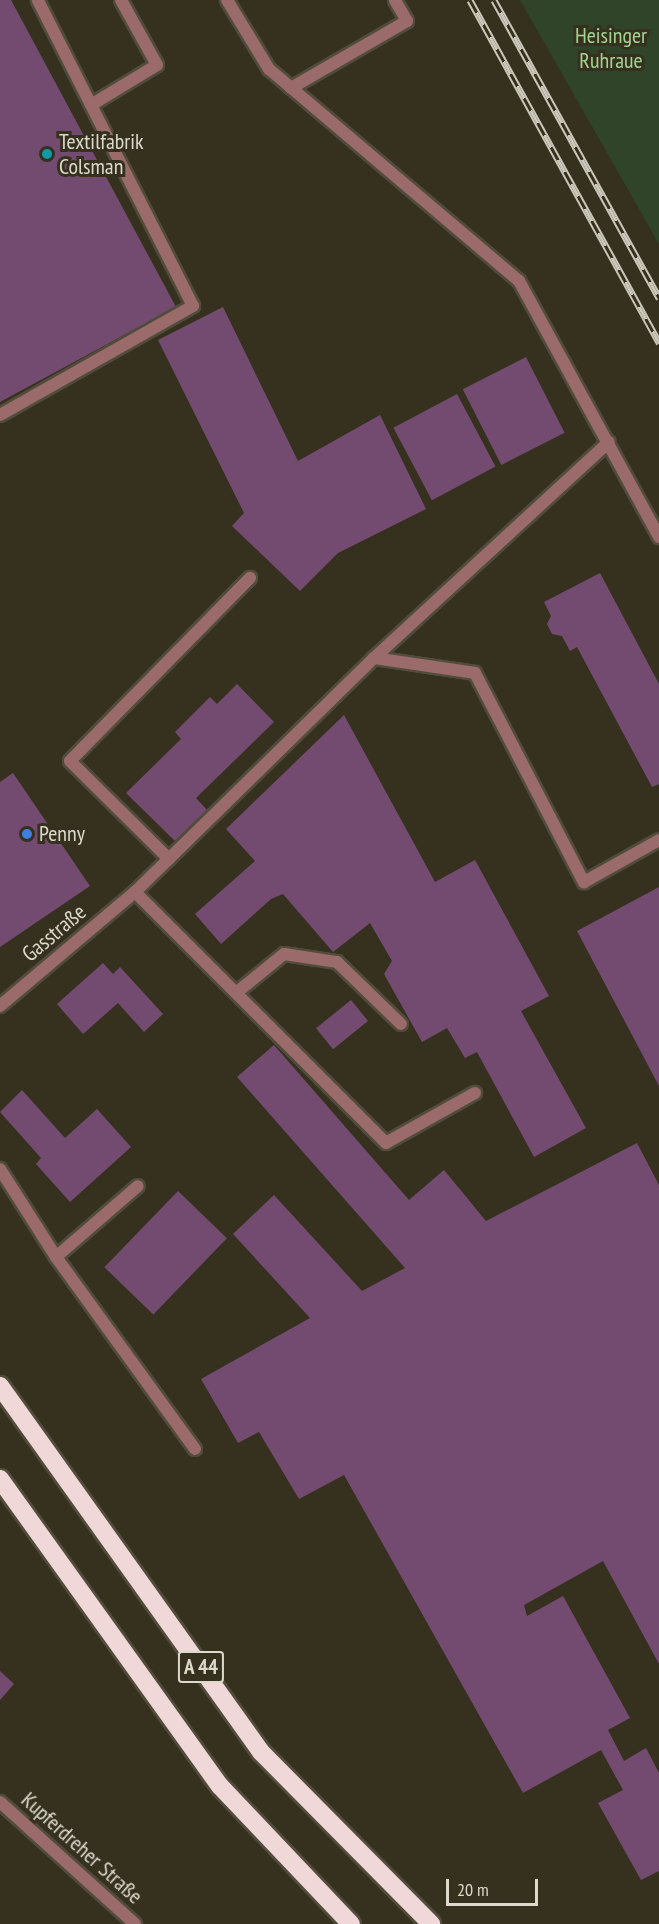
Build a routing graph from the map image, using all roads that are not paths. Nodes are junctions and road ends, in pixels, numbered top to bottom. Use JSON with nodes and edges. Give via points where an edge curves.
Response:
{"nodes":[{"id":1,"x":38,"y":0,"type":"edge"},
{"id":2,"x":121,"y":0,"type":"edge"},
{"id":3,"x":227,"y":0,"type":"edge"},
{"id":4,"x":395,"y":0,"type":"edge"},
{"id":5,"x":291,"y":88,"type":"junction"},
{"id":6,"x":91,"y":105,"type":"junction"},
{"id":7,"x":0,"y":415,"type":"edge"},
{"id":8,"x":609,"y":442,"type":"junction"},
{"id":9,"x":659,"y":537,"type":"edge"},
{"id":10,"x":250,"y":578,"type":"dead end"},
{"id":11,"x":375,"y":658,"type":"junction"},
{"id":12,"x":659,"y":840,"type":"edge"},
{"id":13,"x":169,"y":859,"type":"junction"},
{"id":14,"x":135,"y":892,"type":"junction"},
{"id":15,"x":236,"y":993,"type":"junction"},
{"id":16,"x":0,"y":1006,"type":"edge"},
{"id":17,"x":401,"y":1024,"type":"dead end"},
{"id":18,"x":475,"y":1093,"type":"dead end"},
{"id":19,"x":0,"y":1169,"type":"edge"},
{"id":20,"x":138,"y":1186,"type":"dead end"},
{"id":21,"x":56,"y":1257,"type":"junction"},
{"id":22,"x":0,"y":1386,"type":"edge"},
{"id":23,"x":195,"y":1449,"type":"dead end"},
{"id":24,"x":0,"y":1479,"type":"edge"},
{"id":25,"x":0,"y":1803,"type":"edge"},
{"id":26,"x":135,"y":1924,"type":"edge"},
{"id":27,"x":351,"y":1924,"type":"edge"},
{"id":28,"x":431,"y":1924,"type":"edge"}],
"edges":[{"from":1,"to":6,"type":"street"},
{"from":2,"to":6,"type":"street","via":[[157,65]]},
{"from":3,"to":5,"type":"street","via":[[269,69]]},
{"from":4,"to":5,"type":"street","via":[[407,21]]},
{"from":5,"to":8,"type":"street","via":[[519,281]]},
{"from":6,"to":7,"type":"street","via":[[193,306]]},
{"from":8,"to":9,"type":"street"},
{"from":8,"to":11,"type":"street","name":"Gasstraße"},
{"from":10,"to":13,"type":"street","via":[[70,761]]},
{"from":11,"to":12,"type":"street","via":[[475,673],[584,882]]},
{"from":11,"to":13,"type":"street","name":"Gasstraße"},
{"from":13,"to":14,"type":"street","name":"Gasstraße"},
{"from":14,"to":15,"type":"street"},
{"from":14,"to":16,"type":"street","name":"Gasstraße"},
{"from":15,"to":17,"type":"street","via":[[284,954],[337,962]]},
{"from":15,"to":18,"type":"street","via":[[386,1143]]},
{"from":19,"to":21,"type":"street"},
{"from":20,"to":21,"type":"street"},
{"from":21,"to":23,"type":"street"},
{"from":22,"to":28,"type":"highway","number":"A 44","via":[[261,1752]]},
{"from":24,"to":27,"type":"highway","number":"A 44","via":[[220,1786]]},
{"from":25,"to":26,"type":"street","name":"Kupferdreher Straße"}]}
